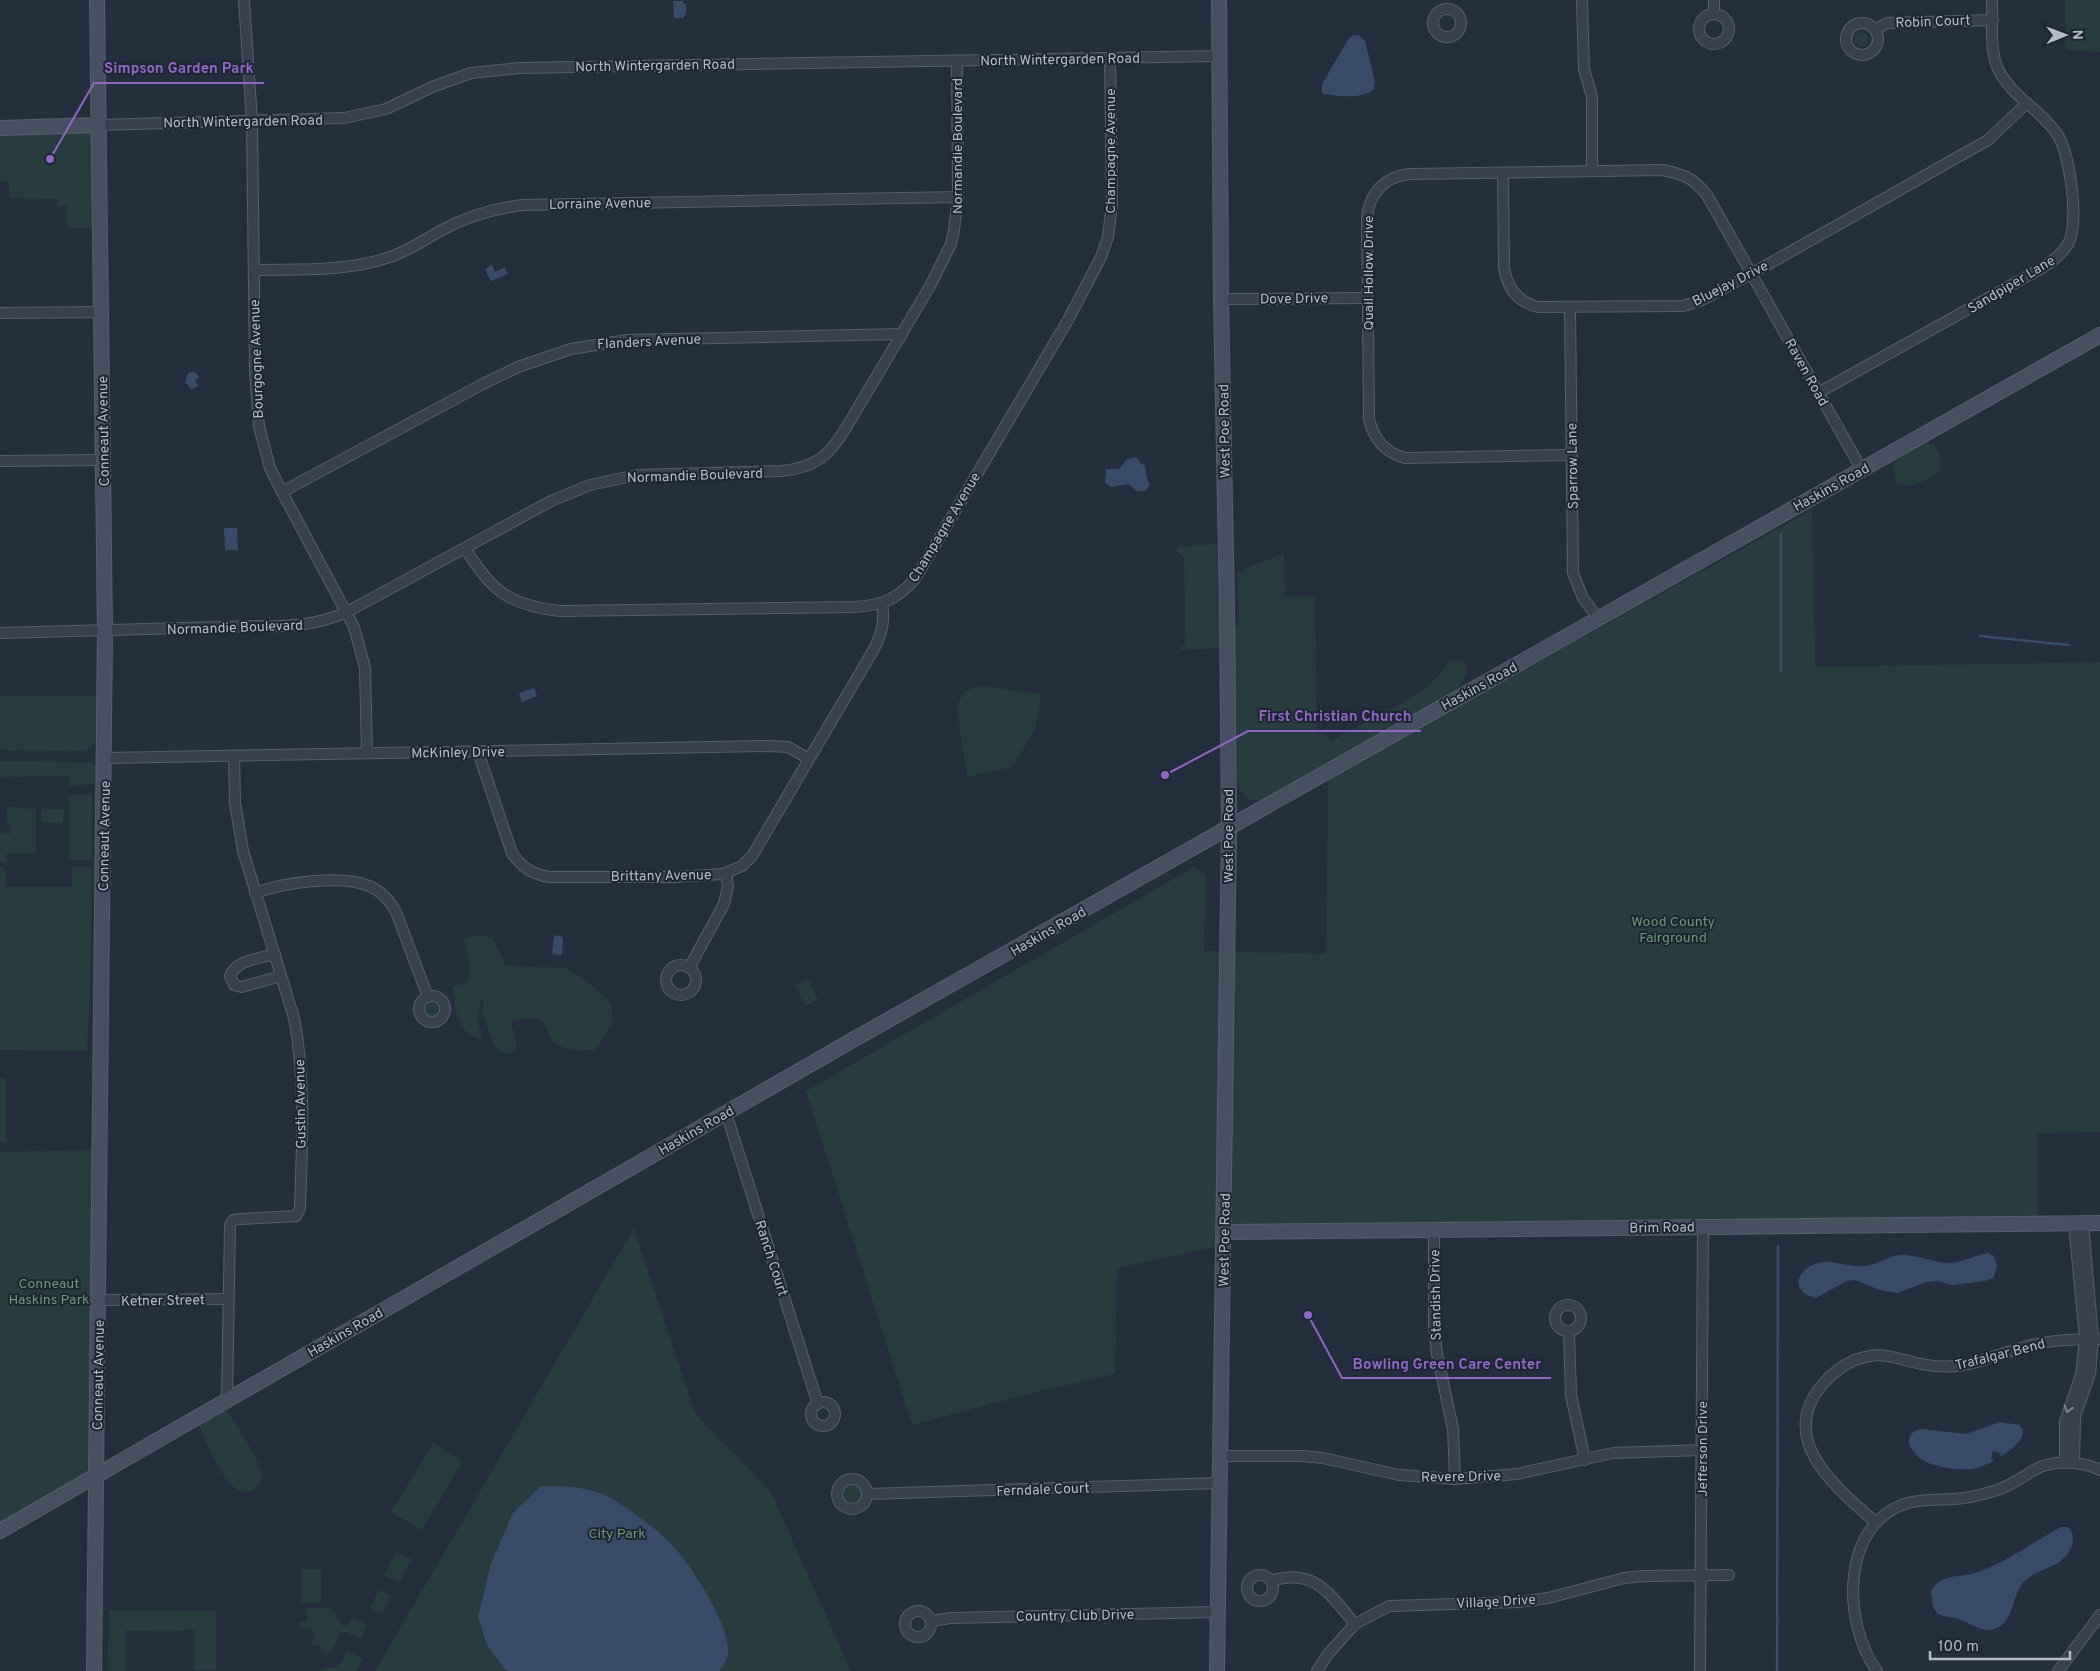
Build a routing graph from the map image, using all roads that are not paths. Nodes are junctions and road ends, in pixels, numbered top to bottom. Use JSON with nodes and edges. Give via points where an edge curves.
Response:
{"nodes":[{"id":1,"x":97,"y":0,"type":"edge"},
{"id":2,"x":244,"y":0,"type":"edge"},
{"id":3,"x":1219,"y":0,"type":"edge"},
{"id":4,"x":1582,"y":0,"type":"edge"},
{"id":5,"x":1714,"y":0,"type":"edge"},
{"id":6,"x":1992,"y":0,"type":"edge"},
{"id":7,"x":1714,"y":14,"type":"dead end"},
{"id":8,"x":1992,"y":20,"type":"junction"},
{"id":9,"x":1874,"y":30,"type":"dead end"},
{"id":10,"x":1220,"y":56,"type":"junction"},
{"id":11,"x":1110,"y":58,"type":"junction"},
{"id":12,"x":957,"y":60,"type":"junction"},
{"id":13,"x":2027,"y":103,"type":"junction"},
{"id":14,"x":252,"y":121,"type":"junction"},
{"id":15,"x":98,"y":124,"type":"junction"},
{"id":16,"x":0,"y":128,"type":"edge"},
{"id":17,"x":1592,"y":171,"type":"junction"},
{"id":18,"x":1503,"y":173,"type":"junction"},
{"id":19,"x":958,"y":197,"type":"junction"},
{"id":20,"x":254,"y":270,"type":"junction"},
{"id":21,"x":1752,"y":274,"type":"junction"},
{"id":22,"x":1368,"y":298,"type":"junction"},
{"id":23,"x":1221,"y":299,"type":"junction"},
{"id":24,"x":1570,"y":307,"type":"junction"},
{"id":25,"x":101,"y":312,"type":"junction"},
{"id":26,"x":0,"y":313,"type":"edge"},
{"id":27,"x":902,"y":334,"type":"junction"},
{"id":28,"x":2100,"y":335,"type":"edge"},
{"id":29,"x":1818,"y":393,"type":"junction"},
{"id":30,"x":1572,"y":456,"type":"junction"},
{"id":31,"x":103,"y":460,"type":"junction"},
{"id":32,"x":0,"y":462,"type":"edge"},
{"id":33,"x":1862,"y":470,"type":"junction"},
{"id":34,"x":282,"y":492,"type":"junction"},
{"id":35,"x":464,"y":548,"type":"junction"},
{"id":36,"x":882,"y":604,"type":"junction"},
{"id":37,"x":347,"y":612,"type":"junction"},
{"id":38,"x":1598,"y":618,"type":"junction"},
{"id":39,"x":105,"y":630,"type":"junction"},
{"id":40,"x":0,"y":632,"type":"edge"},
{"id":41,"x":478,"y":752,"type":"junction"},
{"id":42,"x":368,"y":754,"type":"junction"},
{"id":43,"x":234,"y":756,"type":"junction"},
{"id":44,"x":104,"y":758,"type":"junction"},
{"id":45,"x":809,"y":759,"type":"junction"},
{"id":46,"x":1229,"y":826,"type":"junction"},
{"id":47,"x":726,"y":873,"type":"junction"},
{"id":48,"x":255,"y":892,"type":"junction"},
{"id":49,"x":275,"y":954,"type":"junction"},
{"id":50,"x":689,"y":968,"type":"dead end"},
{"id":51,"x":281,"y":976,"type":"junction"},
{"id":52,"x":428,"y":997,"type":"dead end"},
{"id":53,"x":726,"y":1113,"type":"junction"},
{"id":54,"x":2100,"y":1223,"type":"edge"},
{"id":55,"x":2079,"y":1224,"type":"junction"},
{"id":56,"x":1703,"y":1227,"type":"junction"},
{"id":57,"x":1434,"y":1230,"type":"junction"},
{"id":58,"x":1225,"y":1232,"type":"junction"},
{"id":59,"x":228,"y":1299,"type":"junction"},
{"id":60,"x":99,"y":1300,"type":"junction"},
{"id":61,"x":1568,"y":1331,"type":"dead end"},
{"id":62,"x":2093,"y":1339,"type":"edge"},
{"id":63,"x":227,"y":1400,"type":"junction"},
{"id":64,"x":818,"y":1404,"type":"dead end"},
{"id":65,"x":1702,"y":1450,"type":"junction"},
{"id":66,"x":1220,"y":1456,"type":"junction"},
{"id":67,"x":1585,"y":1460,"type":"junction"},
{"id":68,"x":2069,"y":1463,"type":"junction"},
{"id":69,"x":2100,"y":1470,"type":"edge"},
{"id":70,"x":96,"y":1475,"type":"junction"},
{"id":71,"x":1455,"y":1479,"type":"junction"},
{"id":72,"x":1220,"y":1483,"type":"junction"},
{"id":73,"x":867,"y":1494,"type":"dead end"},
{"id":74,"x":1875,"y":1522,"type":"junction"},
{"id":75,"x":0,"y":1531,"type":"edge"},
{"id":76,"x":1701,"y":1575,"type":"junction"},
{"id":77,"x":1729,"y":1575,"type":"dead end"},
{"id":78,"x":1271,"y":1581,"type":"dead end"},
{"id":79,"x":1218,"y":1612,"type":"junction"},
{"id":80,"x":2100,"y":1615,"type":"edge"},
{"id":81,"x":932,"y":1621,"type":"dead end"},
{"id":82,"x":1355,"y":1624,"type":"junction"},
{"id":83,"x":94,"y":1671,"type":"edge"},
{"id":84,"x":1217,"y":1671,"type":"edge"},
{"id":85,"x":1317,"y":1671,"type":"edge"},
{"id":86,"x":1700,"y":1671,"type":"edge"},
{"id":87,"x":1877,"y":1671,"type":"edge"},
{"id":88,"x":2058,"y":1671,"type":"edge"}],
"edges":[{"from":1,"to":15,"type":"street","name":"Conneaut Avenue"},
{"from":2,"to":14,"type":"street","name":"Bourgogne Avenue"},
{"from":3,"to":10,"type":"street","name":"West Poe Road"},
{"from":4,"to":17,"type":"street","via":[[1584,69],[1592,97]]},
{"from":5,"to":7,"type":"street"},
{"from":6,"to":8,"type":"street","name":"Sandpiper Lane"},
{"from":8,"to":9,"type":"street","name":"Robin Court","via":[[1887,23]]},
{"from":8,"to":13,"type":"street","name":"Sandpiper Lane","via":[[1993,49],[1998,69]]},
{"from":10,"to":11,"type":"street","name":"North Wintergarden Road"},
{"from":10,"to":23,"type":"street","name":"West Poe Road"},
{"from":11,"to":12,"type":"street","name":"North Wintergarden Road"},
{"from":11,"to":36,"type":"street","name":"Champagne Avenue","via":[[1112,203],[1108,238],[1101,257],[1068,320],[915,579]]},
{"from":12,"to":14,"type":"street","name":"North Wintergarden Road","via":[[491,70],[452,79],[365,115]]},
{"from":12,"to":19,"type":"street","name":"Normandie Boulevard"},
{"from":13,"to":21,"type":"street","name":"Bluejay Drive","via":[[1988,140]]},
{"from":13,"to":29,"type":"street","name":"Sandpiper Lane","via":[[2056,133],[2069,165],[2073,226],[2064,251],[2042,268]]},
{"from":14,"to":15,"type":"street","name":"North Wintergarden Road"},
{"from":14,"to":20,"type":"street","name":"Bourgogne Avenue"},
{"from":15,"to":16,"type":"street"},
{"from":15,"to":25,"type":"street","name":"Conneaut Avenue"},
{"from":17,"to":18,"type":"street","name":"Quail Hollow Drive"},
{"from":17,"to":21,"type":"street","name":"Quail Hollow Drive","via":[[1662,170],[1696,181],[1708,195]]},
{"from":18,"to":22,"type":"street","name":"Quail Hollow Drive","via":[[1401,175],[1382,185],[1373,196],[1367,217]]},
{"from":18,"to":24,"type":"street","name":"Bluejay Drive","via":[[1504,267],[1510,287],[1531,306]]},
{"from":19,"to":20,"type":"street","name":"Lorraine Avenue","via":[[522,204],[464,219],[408,249],[369,263],[322,269]]},
{"from":19,"to":27,"type":"street","name":"Normandie Boulevard","via":[[951,244]]},
{"from":20,"to":34,"type":"street","name":"Bourgogne Avenue","via":[[258,426]]},
{"from":21,"to":24,"type":"street","name":"Bluejay Drive","via":[[1702,300],[1683,306]]},
{"from":21,"to":29,"type":"street","name":"Raven Road"},
{"from":22,"to":23,"type":"street","name":"Dove Drive"},
{"from":22,"to":30,"type":"street","name":"Quail Hollow Drive","via":[[1369,419],[1375,437],[1384,448],[1405,458],[1424,459]]},
{"from":23,"to":46,"type":"street","name":"West Poe Road"},
{"from":24,"to":30,"type":"street","name":"Sparrow Lane"},
{"from":25,"to":26,"type":"street"},
{"from":25,"to":31,"type":"street","name":"Conneaut Avenue"},
{"from":27,"to":34,"type":"street","name":"Flanders Avenue","via":[[627,340],[571,349],[518,367],[481,385]]},
{"from":27,"to":35,"type":"street","name":"Normandie Boulevard","via":[[836,444],[809,466],[781,471],[617,478],[570,492]]},
{"from":28,"to":33,"type":"street","name":"Haskins Road"},
{"from":29,"to":33,"type":"street","name":"Raven Road"},
{"from":30,"to":38,"type":"street","name":"Sparrow Lane","via":[[1573,573],[1583,598]]},
{"from":31,"to":32,"type":"street"},
{"from":31,"to":39,"type":"street","name":"Conneaut Avenue"},
{"from":33,"to":38,"type":"street","name":"Haskins Road"},
{"from":34,"to":37,"type":"street","name":"Bourgogne Avenue"},
{"from":35,"to":36,"type":"street","name":"Champagne Avenue","via":[[480,573],[501,592],[512,600],[539,609],[581,612]]},
{"from":35,"to":37,"type":"street","name":"Normandie Boulevard"},
{"from":36,"to":45,"type":"street","name":"Brittany Avenue","via":[[884,622],[880,636]]},
{"from":37,"to":39,"type":"street","name":"Normandie Boulevard","via":[[316,624],[292,627]]},
{"from":37,"to":42,"type":"street","name":"Bourgogne Avenue","via":[[365,668]]},
{"from":38,"to":46,"type":"street","name":"Haskins Road"},
{"from":39,"to":40,"type":"street","name":"Normandie Boulevard"},
{"from":39,"to":44,"type":"street","name":"Conneaut Avenue"},
{"from":41,"to":42,"type":"street","name":"McKinley Drive"},
{"from":41,"to":45,"type":"street","name":"McKinley Drive","via":[[768,746],[788,747]]},
{"from":41,"to":47,"type":"street","name":"Brittany Avenue","via":[[512,853],[522,866],[534,873],[549,877],[674,877]]},
{"from":42,"to":43,"type":"street","name":"McKinley Drive"},
{"from":43,"to":44,"type":"street","name":"McKinley Drive"},
{"from":43,"to":48,"type":"street","name":"Gustin Avenue","via":[[238,824]]},
{"from":44,"to":60,"type":"street","name":"Conneaut Avenue"},
{"from":45,"to":47,"type":"street","name":"Brittany Avenue","via":[[752,856],[742,866]]},
{"from":46,"to":53,"type":"street","name":"Haskins Road"},
{"from":46,"to":58,"type":"street","name":"West Poe Road"},
{"from":47,"to":50,"type":"street","via":[[728,886],[724,904]]},
{"from":48,"to":49,"type":"street","name":"Gustin Avenue"},
{"from":48,"to":52,"type":"street","via":[[286,883],[311,882],[356,882],[377,890],[396,912]]},
{"from":49,"to":51,"type":"street","name":"Gustin Avenue"},
{"from":49,"to":51,"type":"street","via":[[240,964],[233,968],[230,976],[234,985],[242,987]]},
{"from":51,"to":59,"type":"street","name":"Gustin Avenue","via":[[294,1018],[301,1066],[300,1208],[296,1216],[233,1220],[229,1235]]},
{"from":53,"to":63,"type":"street","name":"Haskins Road"},
{"from":53,"to":64,"type":"street","name":"Ranch Court"},
{"from":54,"to":55,"type":"street","name":"Brim Road"},
{"from":55,"to":56,"type":"street","name":"Brim Road"},
{"from":55,"to":62,"type":"street"},
{"from":56,"to":57,"type":"street","name":"Brim Road"},
{"from":56,"to":65,"type":"street","name":"Jefferson Drive"},
{"from":57,"to":58,"type":"street","name":"Brim Road"},
{"from":57,"to":71,"type":"street","name":"Standish Drive","via":[[1434,1326],[1453,1429]]},
{"from":58,"to":66,"type":"street","name":"West Poe Road"},
{"from":59,"to":60,"type":"street","name":"Ketner Street"},
{"from":59,"to":63,"type":"street","name":"Gustin Avenue"},
{"from":60,"to":70,"type":"street","name":"Conneaut Avenue"},
{"from":61,"to":67,"type":"street","via":[[1571,1395]]},
{"from":62,"to":68,"type":"street","via":[[2090,1374],[2075,1416]]},
{"from":62,"to":74,"type":"street","name":"Trafalgar Bend","via":[[2037,1343],[1964,1365],[1935,1366],[1875,1356],[1854,1360],[1836,1370],[1819,1389],[1810,1408],[1807,1429],[1811,1450],[1830,1480]]},
{"from":63,"to":70,"type":"street","name":"Haskins Road"},
{"from":65,"to":67,"type":"street","name":"Revere Drive","via":[[1634,1451]]},
{"from":65,"to":76,"type":"street","name":"Jefferson Drive"},
{"from":66,"to":71,"type":"street","name":"Revere Drive","via":[[1323,1458],[1399,1475]]},
{"from":66,"to":72,"type":"street","name":"West Poe Road"},
{"from":67,"to":71,"type":"street","name":"Revere Drive","via":[[1517,1474]]},
{"from":68,"to":69,"type":"street"},
{"from":68,"to":74,"type":"street","via":[[2049,1464],[1998,1490],[1972,1498],[1926,1499],[1907,1503]]},
{"from":70,"to":75,"type":"street","name":"Haskins Road"},
{"from":70,"to":83,"type":"street","name":"Conneaut Avenue"},
{"from":72,"to":73,"type":"street","name":"Ferndale Court"},
{"from":72,"to":79,"type":"street","name":"West Poe Road"},
{"from":74,"to":87,"type":"street","via":[[1866,1534],[1858,1556],[1853,1596],[1860,1638]]},
{"from":76,"to":77,"type":"street","name":"Village Drive"},
{"from":76,"to":82,"type":"street","name":"Village Drive","via":[[1624,1578],[1548,1598],[1519,1602],[1400,1604],[1383,1608]]},
{"from":76,"to":86,"type":"street","name":"Jefferson Drive"},
{"from":78,"to":82,"type":"street","via":[[1303,1578],[1318,1584]]},
{"from":79,"to":81,"type":"street","name":"Country Club Drive"},
{"from":79,"to":84,"type":"street","name":"West Poe Road"},
{"from":80,"to":88,"type":"street"},
{"from":82,"to":85,"type":"street","name":"Village Drive"}]}
